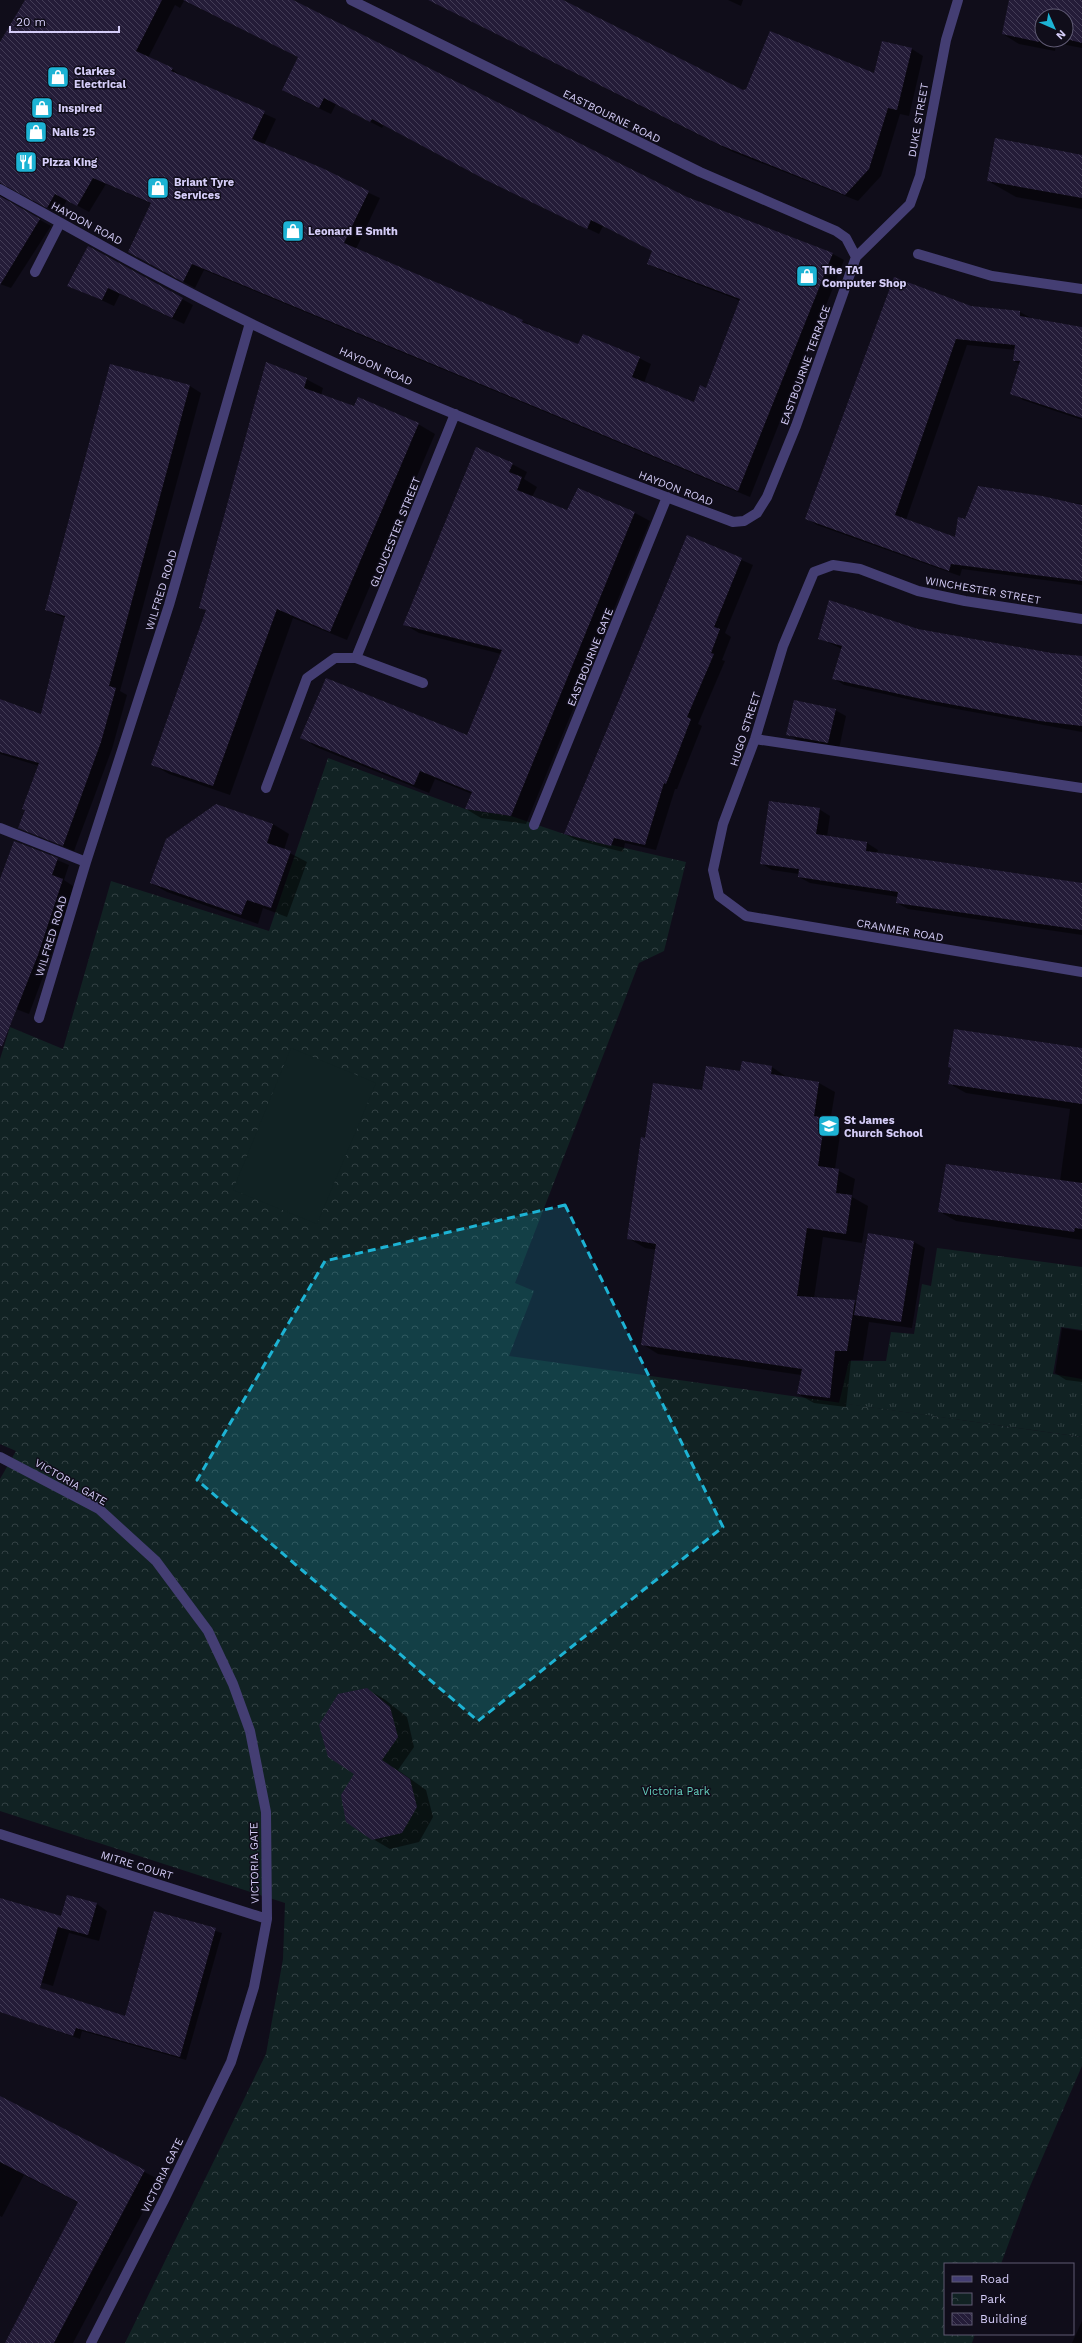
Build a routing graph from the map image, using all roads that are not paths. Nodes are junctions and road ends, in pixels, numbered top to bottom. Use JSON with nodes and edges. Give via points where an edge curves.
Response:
{"nodes":[{"id":1,"x":351,"y":0,"type":"edge"},
{"id":2,"x":958,"y":0,"type":"edge"},
{"id":3,"x":0,"y":189,"type":"edge"},
{"id":4,"x":60,"y":223,"type":"junction"},
{"id":5,"x":883,"y":233,"type":"joint"},
{"id":6,"x":918,"y":254,"type":"dead end"},
{"id":7,"x":856,"y":257,"type":"junction"},
{"id":8,"x":35,"y":272,"type":"dead end"},
{"id":9,"x":1082,"y":289,"type":"edge"},
{"id":10,"x":250,"y":323,"type":"junction"},
{"id":11,"x":455,"y":414,"type":"junction"},
{"id":12,"x":667,"y":497,"type":"junction"},
{"id":13,"x":757,"y":513,"type":"joint"},
{"id":14,"x":814,"y":572,"type":"joint"},
{"id":15,"x":1082,"y":619,"type":"edge"},
{"id":16,"x":356,"y":658,"type":"junction"},
{"id":17,"x":423,"y":683,"type":"dead end"},
{"id":18,"x":755,"y":739,"type":"junction"},
{"id":19,"x":266,"y":788,"type":"dead end"},
{"id":20,"x":1082,"y":788,"type":"edge"},
{"id":21,"x":534,"y":825,"type":"dead end"},
{"id":22,"x":0,"y":828,"type":"edge"},
{"id":23,"x":86,"y":862,"type":"junction"},
{"id":24,"x":720,"y":896,"type":"joint"},
{"id":25,"x":1082,"y":972,"type":"edge"},
{"id":26,"x":39,"y":1018,"type":"dead end"},
{"id":27,"x":0,"y":1457,"type":"edge"},
{"id":28,"x":0,"y":1834,"type":"edge"},
{"id":29,"x":267,"y":1919,"type":"junction"},
{"id":30,"x":92,"y":2343,"type":"edge"}],
"edges":[{"from":1,"to":7,"type":"street","name":"EASTBOURNE ROAD","via":[[700,172],[836,231],[846,238]]},
{"from":2,"to":5,"type":"street","name":"DUKE STREET","via":[[944,47],[920,176],[910,204]]},
{"from":3,"to":4,"type":"street","name":"HAYDON ROAD"},
{"from":4,"to":8,"type":"street"},
{"from":4,"to":10,"type":"street","name":"HAYDON ROAD"},
{"from":5,"to":7,"type":"street","name":"EASTBOURNE TERRACE","via":[[869,242]]},
{"from":6,"to":9,"type":"street","via":[[992,276]]},
{"from":7,"to":13,"type":"street","name":"EASTBOURNE TERRACE","via":[[796,426],[767,497]]},
{"from":10,"to":11,"type":"street","name":"HAYDON ROAD"},
{"from":10,"to":23,"type":"street","name":"WILFRED ROAD","via":[[169,606]]},
{"from":11,"to":12,"type":"street","name":"HAYDON ROAD"},
{"from":11,"to":16,"type":"street","name":"GLOUCESTER STREET"},
{"from":12,"to":13,"type":"street","name":"HAYDON ROAD","via":[[733,522],[744,521]]},
{"from":12,"to":21,"type":"street","name":"EASTBOURNE GATE"},
{"from":14,"to":15,"type":"street","name":"WINCHESTER STREET","via":[[833,565],[860,569],[918,591]]},
{"from":14,"to":18,"type":"street","name":"HUGO STREET","via":[[783,646]]},
{"from":16,"to":17,"type":"street"},
{"from":16,"to":19,"type":"street","via":[[335,658],[307,678]]},
{"from":18,"to":20,"type":"street"},
{"from":18,"to":24,"type":"street","name":"HUGO STREET","via":[[723,824],[713,870]]},
{"from":22,"to":23,"type":"street"},
{"from":23,"to":26,"type":"street","name":"WILFRED ROAD"},
{"from":24,"to":25,"type":"street","name":"CRANMER ROAD","via":[[746,916]]},
{"from":27,"to":29,"type":"street","name":"VICTORIA GATE","via":[[98,1509],[156,1561],[208,1631],[233,1684],[250,1731],[266,1812]]},
{"from":28,"to":29,"type":"street","name":"MITRE COURT"},
{"from":29,"to":30,"type":"street","name":"VICTORIA GATE","via":[[254,1987],[231,2062]]}]}
